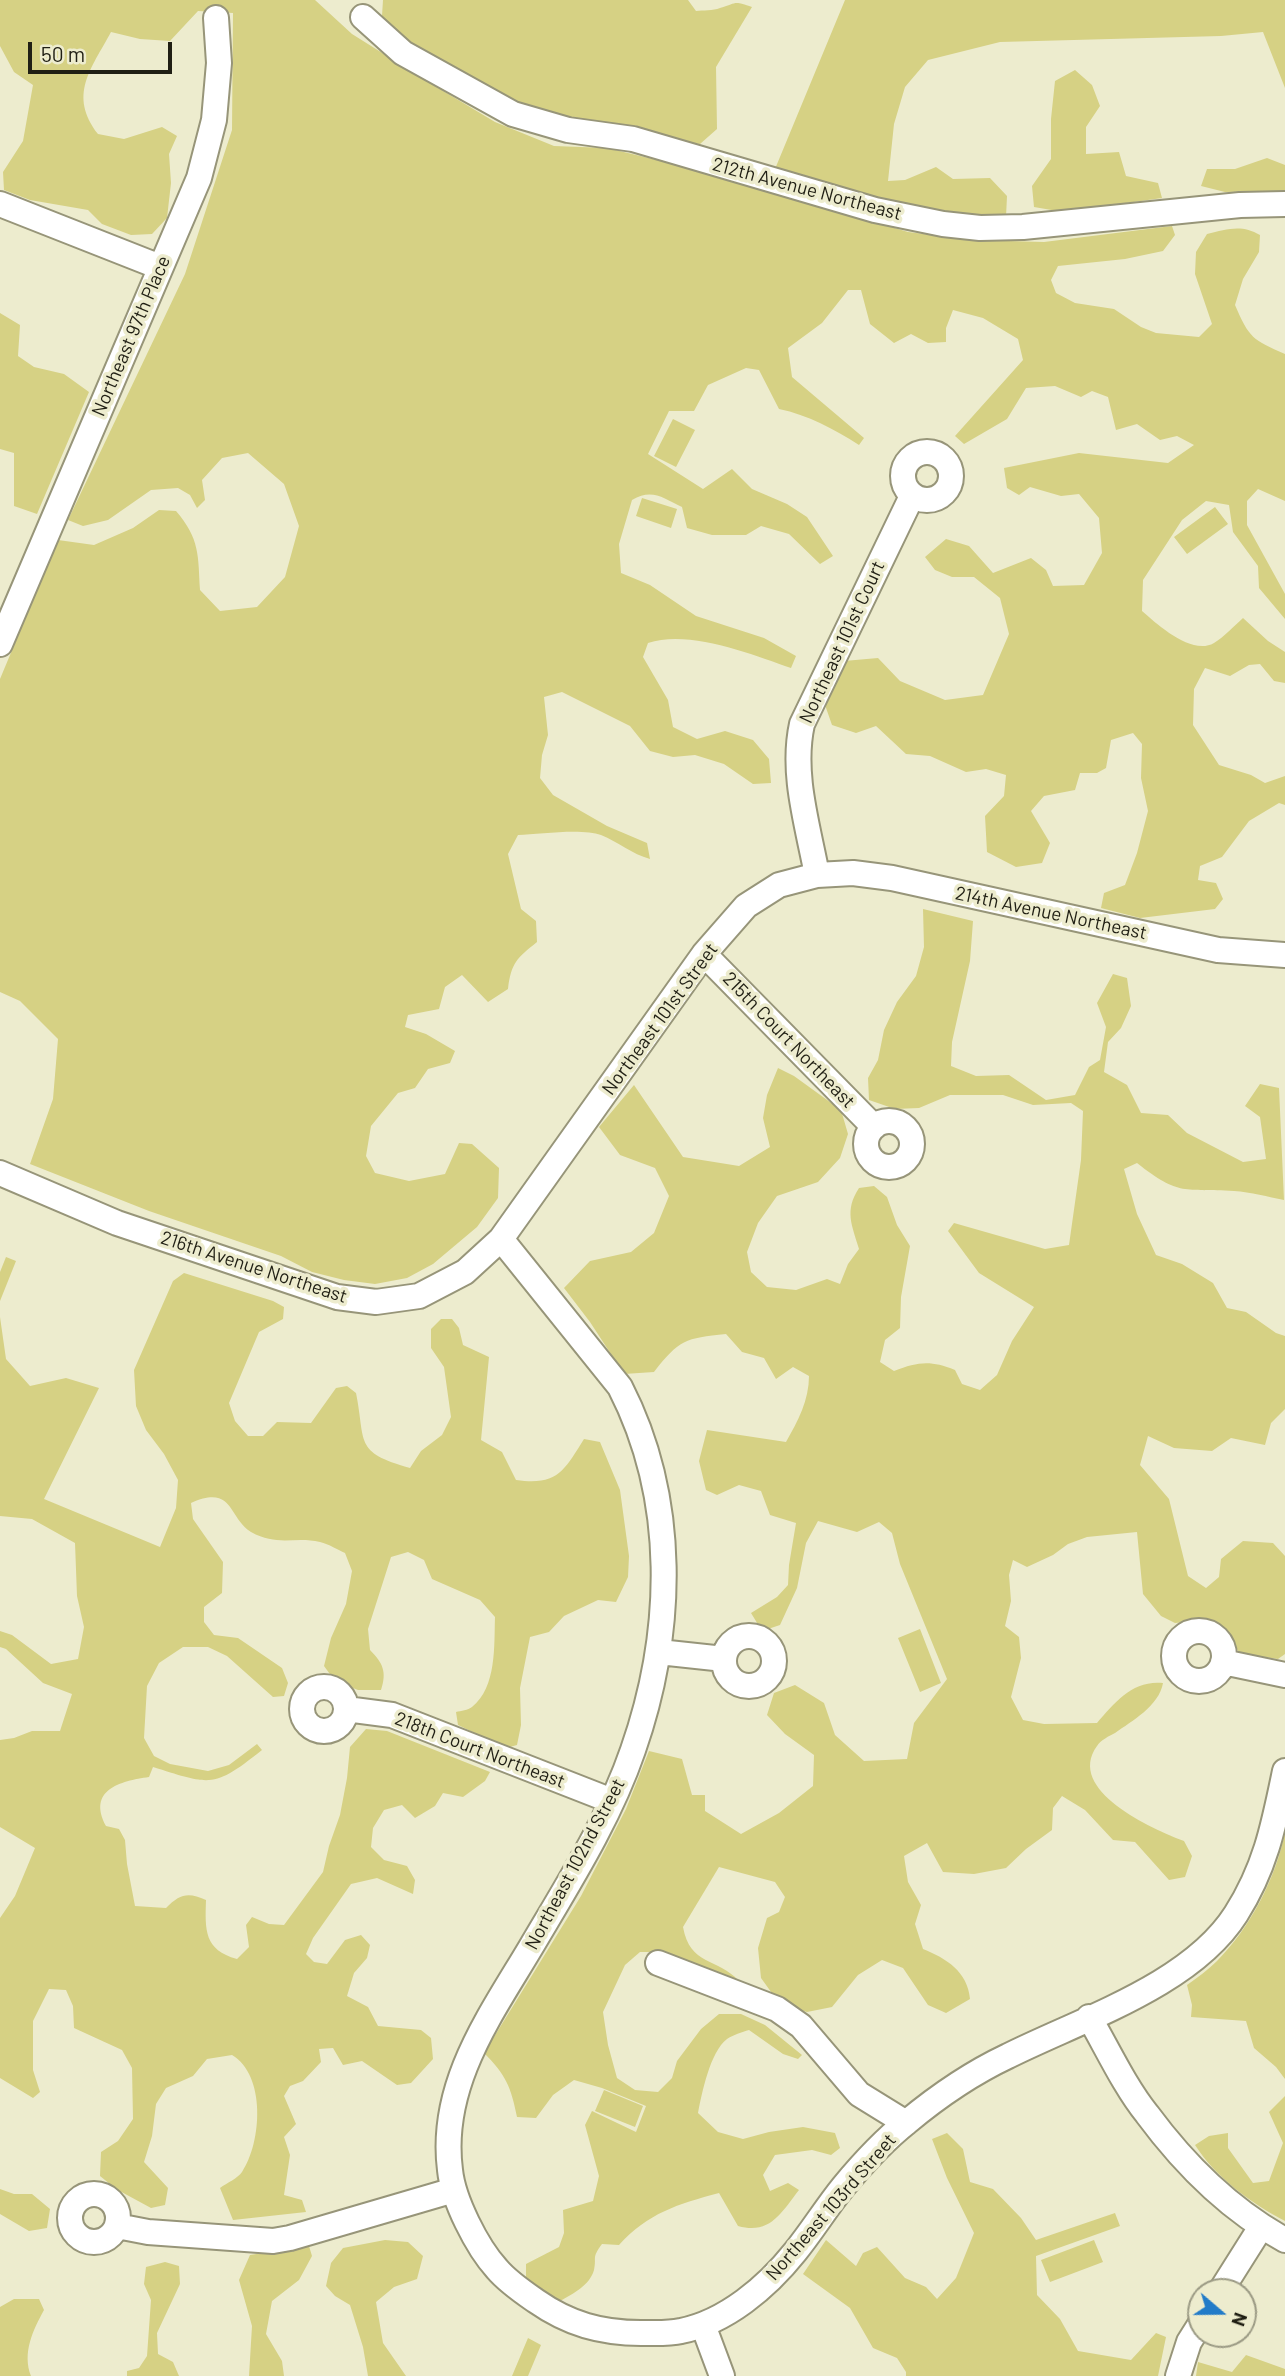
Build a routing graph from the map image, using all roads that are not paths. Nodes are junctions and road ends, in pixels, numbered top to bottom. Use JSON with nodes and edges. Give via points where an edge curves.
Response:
{"nodes":[{"id":1,"x":363,"y":16,"type":"dead end"},
{"id":2,"x":216,"y":18,"type":"dead end"},
{"id":3,"x":0,"y":204,"type":"edge"},
{"id":4,"x":1285,"y":204,"type":"edge"},
{"id":5,"x":160,"y":267,"type":"junction"},
{"id":6,"x":912,"y":496,"type":"dead end"},
{"id":7,"x":0,"y":644,"type":"edge"},
{"id":8,"x":817,"y":875,"type":"junction"},
{"id":9,"x":704,"y":954,"type":"junction"},
{"id":10,"x":1285,"y":955,"type":"edge"},
{"id":11,"x":874,"y":1127,"type":"dead end"},
{"id":12,"x":0,"y":1173,"type":"edge"},
{"id":13,"x":501,"y":1239,"type":"junction"},
{"id":14,"x":659,"y":1651,"type":"junction"},
{"id":15,"x":724,"y":1659,"type":"dead end"},
{"id":16,"x":1223,"y":1662,"type":"dead end"},
{"id":17,"x":1285,"y":1675,"type":"edge"},
{"id":18,"x":346,"y":1709,"type":"dead end"},
{"id":19,"x":1285,"y":1772,"type":"edge"},
{"id":20,"x":612,"y":1801,"type":"junction"},
{"id":21,"x":658,"y":1963,"type":"dead end"},
{"id":22,"x":1089,"y":2017,"type":"junction"},
{"id":23,"x":906,"y":2123,"type":"junction"},
{"id":24,"x":454,"y":2190,"type":"junction"},
{"id":25,"x":117,"y":2226,"type":"dead end"},
{"id":26,"x":1261,"y":2227,"type":"junction"},
{"id":27,"x":1285,"y":2240,"type":"edge"},
{"id":28,"x":1229,"y":2278,"type":"edge"},
{"id":29,"x":703,"y":2325,"type":"junction"},
{"id":30,"x":1187,"y":2348,"type":"edge"},
{"id":31,"x":722,"y":2376,"type":"edge"},
{"id":32,"x":1178,"y":2376,"type":"edge"}],
"edges":[{"from":1,"to":4,"type":"street","name":"212th Avenue Northeast","via":[[403,53],[513,114],[568,130],[633,139],[875,210],[943,224],[1023,226]]},
{"from":2,"to":5,"type":"street","name":"Northeast 97th Place","via":[[219,63],[214,120],[199,178]]},
{"from":3,"to":5,"type":"street"},
{"from":5,"to":7,"type":"street","name":"Northeast 97th Place"},
{"from":6,"to":8,"type":"street","name":"Northeast 101st Court","via":[[802,724],[797,747],[800,786]]},
{"from":8,"to":9,"type":"street","name":"Northeast 101st Street","via":[[779,885],[746,906]]},
{"from":8,"to":10,"type":"street","name":"214th Avenue Northeast","via":[[892,878],[1217,950]]},
{"from":9,"to":11,"type":"street","name":"215th Court Northeast"},
{"from":9,"to":13,"type":"street","name":"Northeast 101st Street"},
{"from":12,"to":13,"type":"street","name":"216th Avenue Northeast","via":[[117,1223],[337,1297],[376,1302],[419,1296],[465,1272]]},
{"from":13,"to":14,"type":"street","name":"Northeast 102nd Street","via":[[620,1387],[634,1415],[661,1516],[665,1556]]},
{"from":14,"to":15,"type":"street"},
{"from":14,"to":20,"type":"street","name":"Northeast 102nd Street","via":[[632,1753]]},
{"from":16,"to":17,"type":"street"},
{"from":18,"to":20,"type":"street","name":"218th Court Northeast","via":[[392,1715]]},
{"from":19,"to":22,"type":"street","name":"Northeast 103rd Street","via":[[1269,1847],[1254,1883],[1213,1944],[1150,1989]]},
{"from":20,"to":24,"type":"street","name":"Northeast 102nd Street","via":[[467,2057],[453,2101],[450,2130]]},
{"from":21,"to":23,"type":"street","via":[[776,2009],[801,2026],[859,2094]]},
{"from":22,"to":23,"type":"street","name":"Northeast 103rd Street","via":[[1001,2059]]},
{"from":22,"to":26,"type":"street","via":[[1145,2113],[1203,2179]]},
{"from":23,"to":29,"type":"street","name":"Northeast 103rd Street","via":[[841,2190],[770,2280],[741,2304]]},
{"from":24,"to":25,"type":"street","via":[[273,2241]]},
{"from":24,"to":29,"type":"street","name":"Northeast 103rd Street","via":[[472,2230],[499,2271],[551,2311],[612,2333],[678,2332]]},
{"from":26,"to":27,"type":"street"},
{"from":26,"to":28,"type":"street"},
{"from":29,"to":31,"type":"street"},
{"from":30,"to":32,"type":"street"}]}
